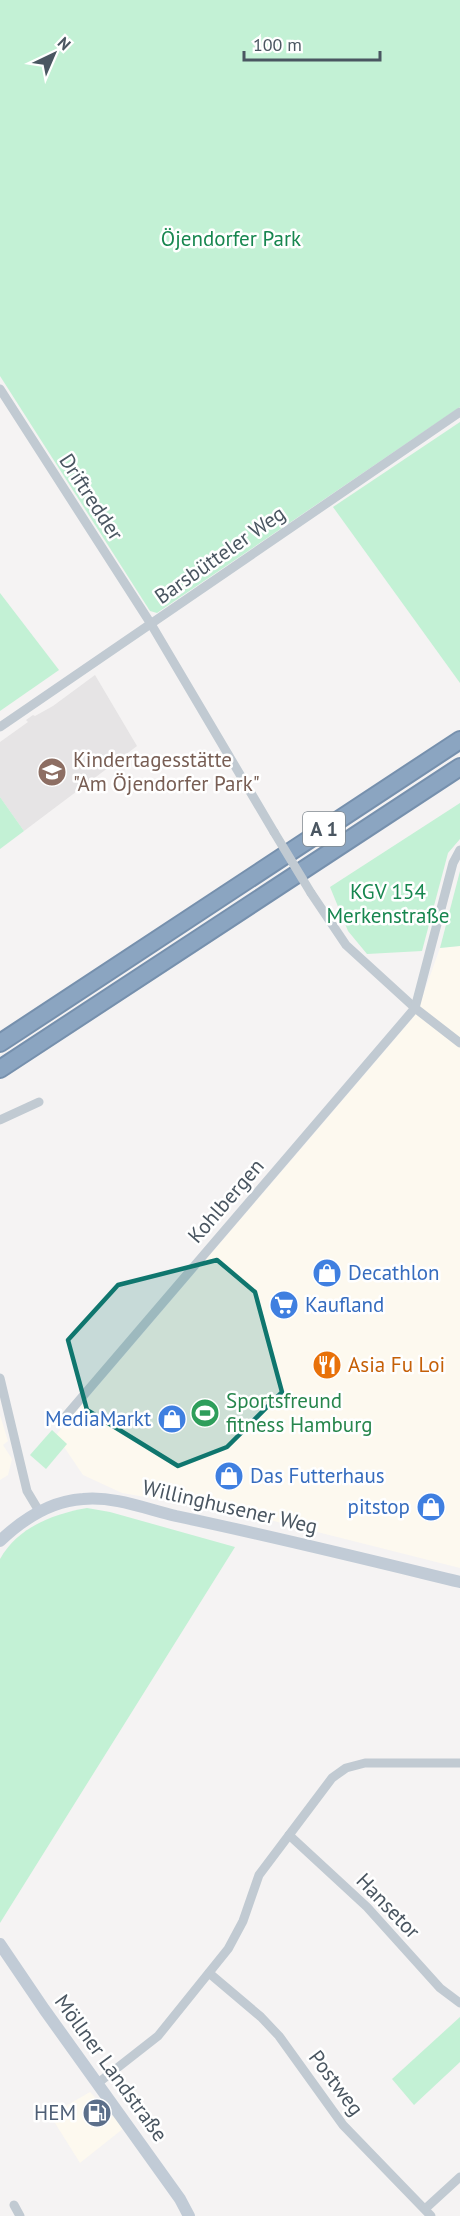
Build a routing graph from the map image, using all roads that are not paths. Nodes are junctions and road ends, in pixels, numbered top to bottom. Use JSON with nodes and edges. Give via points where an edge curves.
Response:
{"nodes":[{"id":1,"x":0,"y":389,"type":"edge"},
{"id":2,"x":460,"y":412,"type":"edge"},
{"id":3,"x":151,"y":624,"type":"junction"},
{"id":4,"x":0,"y":727,"type":"edge"},
{"id":5,"x":460,"y":740,"type":"edge"},
{"id":6,"x":460,"y":767,"type":"edge"},
{"id":7,"x":460,"y":850,"type":"edge"},
{"id":8,"x":415,"y":1008,"type":"junction"},
{"id":9,"x":0,"y":1043,"type":"edge"},
{"id":10,"x":460,"y":1043,"type":"edge"},
{"id":11,"x":0,"y":1069,"type":"edge"},
{"id":12,"x":39,"y":1102,"type":"dead end"},
{"id":13,"x":0,"y":1119,"type":"edge"},
{"id":14,"x":0,"y":1378,"type":"edge"},
{"id":15,"x":65,"y":1417,"type":"dead end"},
{"id":16,"x":39,"y":1512,"type":"junction"},
{"id":17,"x":0,"y":1541,"type":"edge"},
{"id":18,"x":460,"y":1582,"type":"edge"},
{"id":19,"x":460,"y":1763,"type":"edge"},
{"id":20,"x":289,"y":1835,"type":"junction"},
{"id":21,"x":0,"y":1944,"type":"edge"},
{"id":22,"x":209,"y":1974,"type":"junction"},
{"id":23,"x":460,"y":2003,"type":"edge"},
{"id":24,"x":98,"y":2083,"type":"junction"},
{"id":25,"x":460,"y":2177,"type":"edge"},
{"id":26,"x":14,"y":2205,"type":"dead end"},
{"id":27,"x":428,"y":2213,"type":"edge"},
{"id":28,"x":20,"y":2216,"type":"edge"},
{"id":29,"x":189,"y":2216,"type":"edge"}],
"edges":[{"from":1,"to":3,"type":"street","name":"Driftredder"},
{"from":2,"to":3,"type":"street","name":"Barsbütteler Weg"},
{"from":3,"to":4,"type":"street","name":"Barsbütteler Weg"},
{"from":3,"to":8,"type":"street","name":"Driftredder","bridge":true,"via":[[346,945]]},
{"from":5,"to":9,"type":"highway","number":"A 1"},
{"from":6,"to":11,"type":"highway","number":"A 1"},
{"from":7,"to":8,"type":"street","via":[[453,863]]},
{"from":8,"to":10,"type":"street","name":"Driftredder"},
{"from":8,"to":15,"type":"street","name":"Kohlbergen"},
{"from":12,"to":13,"type":"street"},
{"from":14,"to":16,"type":"street","via":[[27,1491]]},
{"from":16,"to":17,"type":"street","name":"Willinghusener Weg","via":[[20,1522]]},
{"from":16,"to":18,"type":"street","name":"Willinghusener Weg","via":[[80,1499],[113,1500]]},
{"from":19,"to":20,"type":"street","via":[[365,1763],[346,1768],[317,1794]]},
{"from":20,"to":22,"type":"street","via":[[260,1875],[243,1921]]},
{"from":20,"to":23,"type":"street","name":"Hansetor","via":[[367,1907],[440,1988]]},
{"from":21,"to":24,"type":"street","name":"Möllner Landstraße"},
{"from":22,"to":24,"type":"street","via":[[158,2036]]},
{"from":22,"to":27,"type":"street","name":"Postweg","via":[[273,2030],[331,2110]]},
{"from":24,"to":29,"type":"street","name":"Möllner Landstraße"},
{"from":25,"to":27,"type":"street"},
{"from":26,"to":28,"type":"street"}]}
